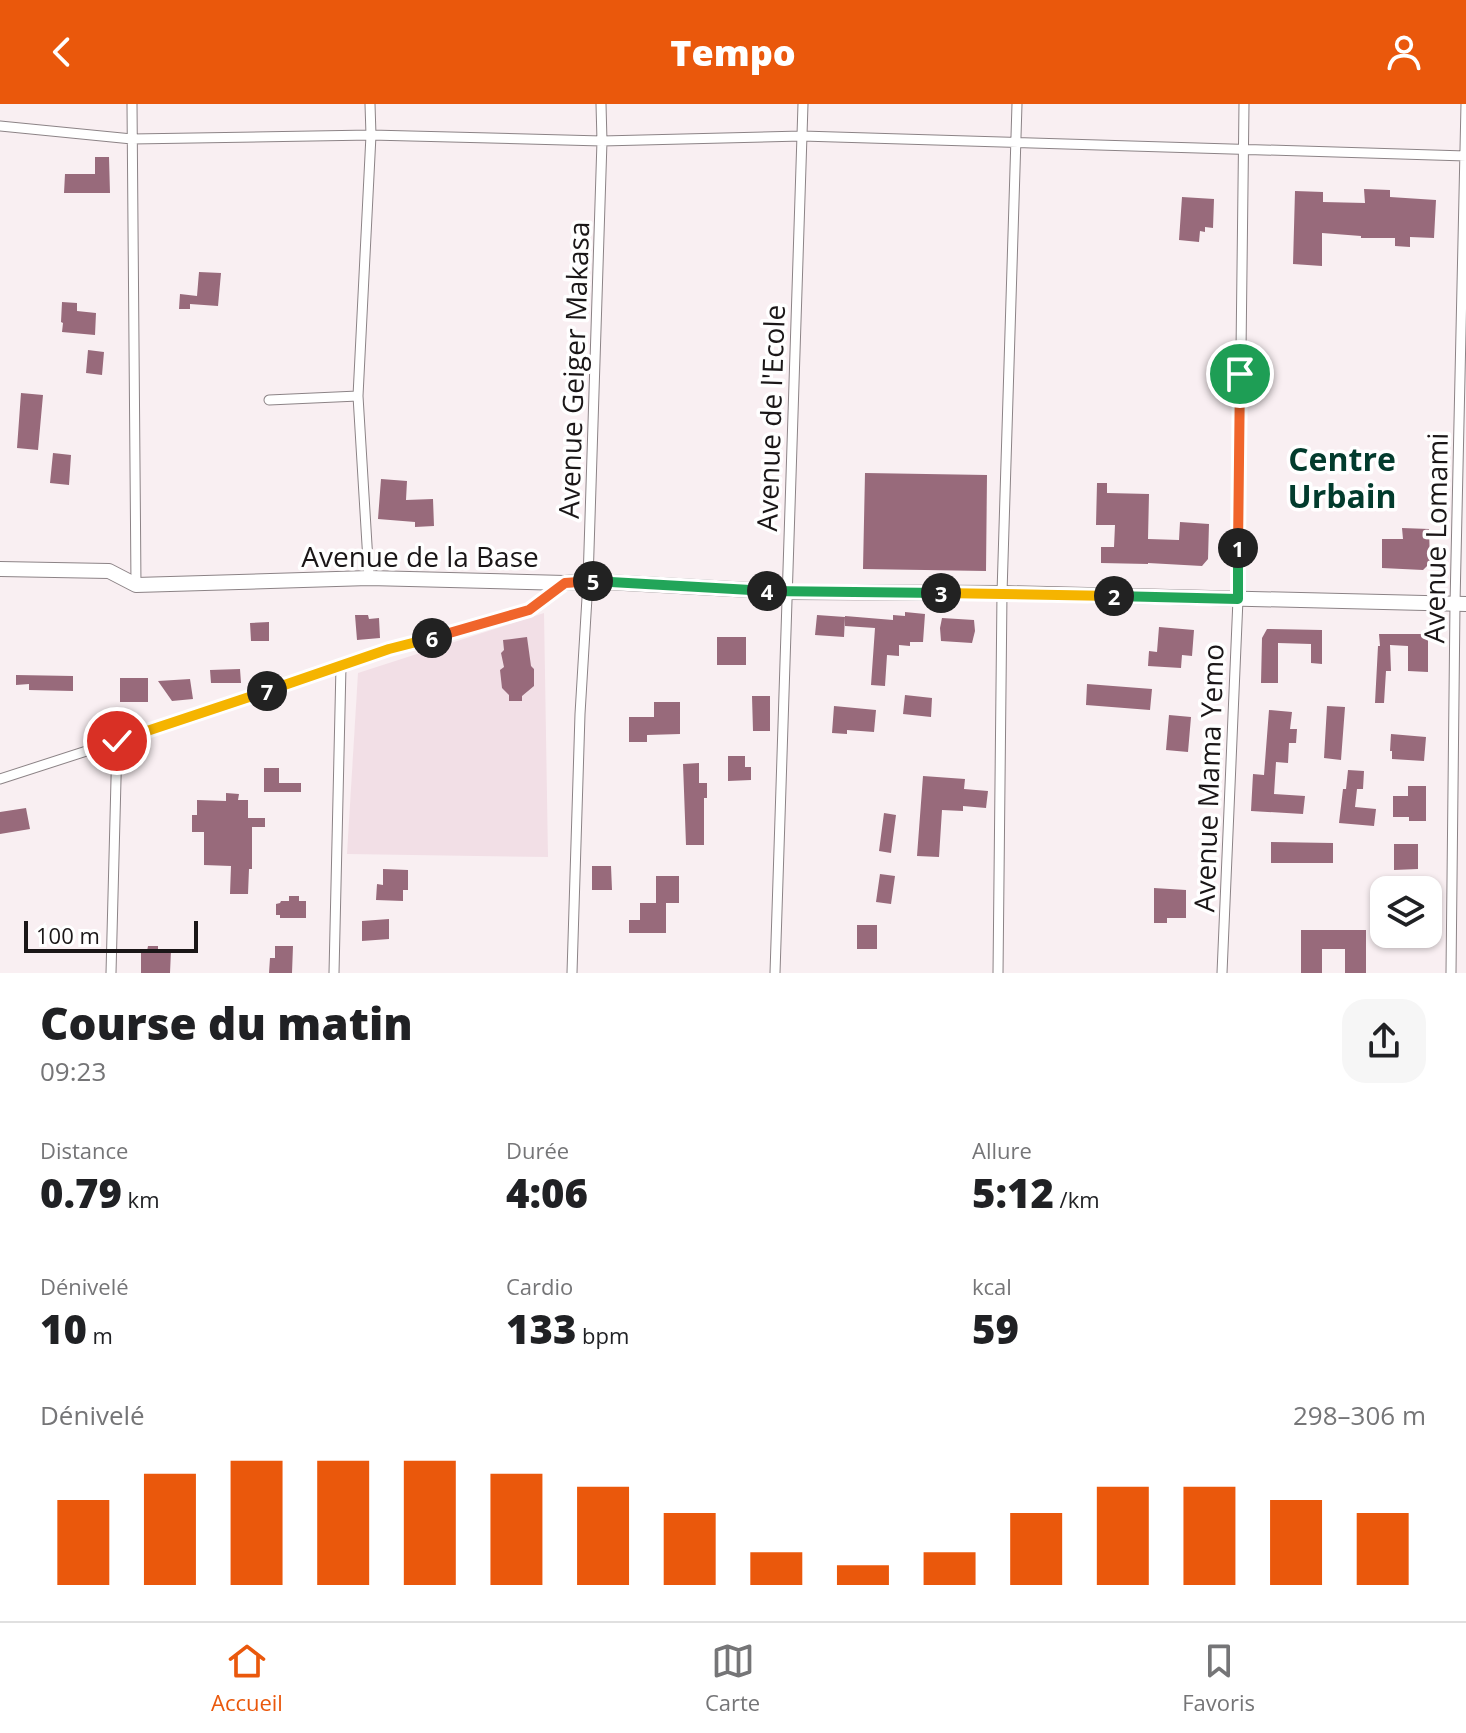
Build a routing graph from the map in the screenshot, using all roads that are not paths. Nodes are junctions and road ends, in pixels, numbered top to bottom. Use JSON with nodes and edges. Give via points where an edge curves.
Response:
{"nodes":[{"id":1,"x":132,"y":104,"type":"edge"},
{"id":2,"x":370,"y":104,"type":"edge"},
{"id":3,"x":601,"y":104,"type":"edge"},
{"id":4,"x":803,"y":104,"type":"edge"},
{"id":5,"x":1017,"y":104,"type":"edge"},
{"id":6,"x":1244,"y":104,"type":"edge"},
{"id":7,"x":1466,"y":104,"type":"edge"},
{"id":8,"x":0,"y":126,"type":"edge"},
{"id":9,"x":371,"y":135,"type":"junction"},
{"id":10,"x":802,"y":136,"type":"junction"},
{"id":11,"x":132,"y":139,"type":"junction"},
{"id":12,"x":602,"y":141,"type":"junction"},
{"id":13,"x":1015,"y":143,"type":"junction"},
{"id":14,"x":1243,"y":149,"type":"junction"},
{"id":15,"x":1465,"y":156,"type":"edge"},
{"id":16,"x":358,"y":396,"type":"junction"},
{"id":17,"x":269,"y":400,"type":"dead end"},
{"id":18,"x":0,"y":569,"type":"edge"},
{"id":19,"x":369,"y":578,"type":"junction"},
{"id":20,"x":588,"y":581,"type":"junction"},
{"id":21,"x":565,"y":583,"type":"junction"},
{"id":22,"x":136,"y":585,"type":"junction"},
{"id":23,"x":786,"y":592,"type":"junction"},
{"id":24,"x":1002,"y":593,"type":"junction"},
{"id":25,"x":1238,"y":599,"type":"junction"},
{"id":26,"x":1461,"y":604,"type":"edge"},
{"id":27,"x":341,"y":666,"type":"junction"},
{"id":28,"x":117,"y":741,"type":"junction"},
{"id":29,"x":0,"y":779,"type":"edge"},
{"id":30,"x":111,"y":973,"type":"edge"},
{"id":31,"x":334,"y":973,"type":"edge"},
{"id":32,"x":572,"y":973,"type":"edge"},
{"id":33,"x":775,"y":973,"type":"edge"},
{"id":34,"x":998,"y":973,"type":"edge"},
{"id":35,"x":1222,"y":973,"type":"edge"},
{"id":36,"x":1451,"y":973,"type":"edge"}],
"edges":[{"from":1,"to":11,"type":"street"},
{"from":2,"to":9,"type":"street"},
{"from":3,"to":12,"type":"street","name":"Avenue Geiger Makasa"},
{"from":4,"to":10,"type":"street","name":"Avenue de l'Ecole"},
{"from":5,"to":13,"type":"street"},
{"from":6,"to":14,"type":"street","name":"Avenue Mama Yemo"},
{"from":7,"to":15,"type":"street","name":"Avenue Lomami"},
{"from":8,"to":11,"type":"street"},
{"from":9,"to":11,"type":"street"},
{"from":9,"to":12,"type":"street"},
{"from":9,"to":16,"type":"street"},
{"from":10,"to":12,"type":"street"},
{"from":10,"to":13,"type":"street"},
{"from":10,"to":23,"type":"street","name":"Avenue de l'Ecole"},
{"from":11,"to":22,"type":"street"},
{"from":12,"to":20,"type":"street","name":"Avenue Geiger Makasa"},
{"from":13,"to":14,"type":"street"},
{"from":13,"to":24,"type":"street"},
{"from":14,"to":15,"type":"street"},
{"from":14,"to":25,"type":"street","name":"Avenue Mama Yemo"},
{"from":15,"to":26,"type":"street","name":"Avenue Lomami"},
{"from":16,"to":17,"type":"street"},
{"from":16,"to":19,"type":"street"},
{"from":18,"to":22,"type":"main road","name":"Avenue de la Base","via":[[109,571]]},
{"from":19,"to":21,"type":"main road","name":"Avenue de la Base"},
{"from":19,"to":22,"type":"main road","name":"Avenue de la Base"},
{"from":20,"to":21,"type":"main road","name":"Avenue de la Base"},
{"from":20,"to":23,"type":"main road","name":"Avenue de la Base"},
{"from":20,"to":32,"type":"street","name":"Avenue Geiger Makasa"},
{"from":21,"to":27,"type":"street","via":[[529,610]]},
{"from":23,"to":24,"type":"main road","name":"Avenue de la Base"},
{"from":23,"to":33,"type":"street","name":"Avenue de l'Ecole"},
{"from":24,"to":25,"type":"main road","name":"Avenue de la Base"},
{"from":24,"to":34,"type":"street"},
{"from":25,"to":26,"type":"main road","name":"Avenue de la Base"},
{"from":25,"to":35,"type":"street","name":"Avenue Mama Yemo"},
{"from":26,"to":36,"type":"street","name":"Avenue Lomami"},
{"from":27,"to":28,"type":"street"},
{"from":27,"to":31,"type":"street"},
{"from":28,"to":29,"type":"street"},
{"from":28,"to":30,"type":"street"}]}
